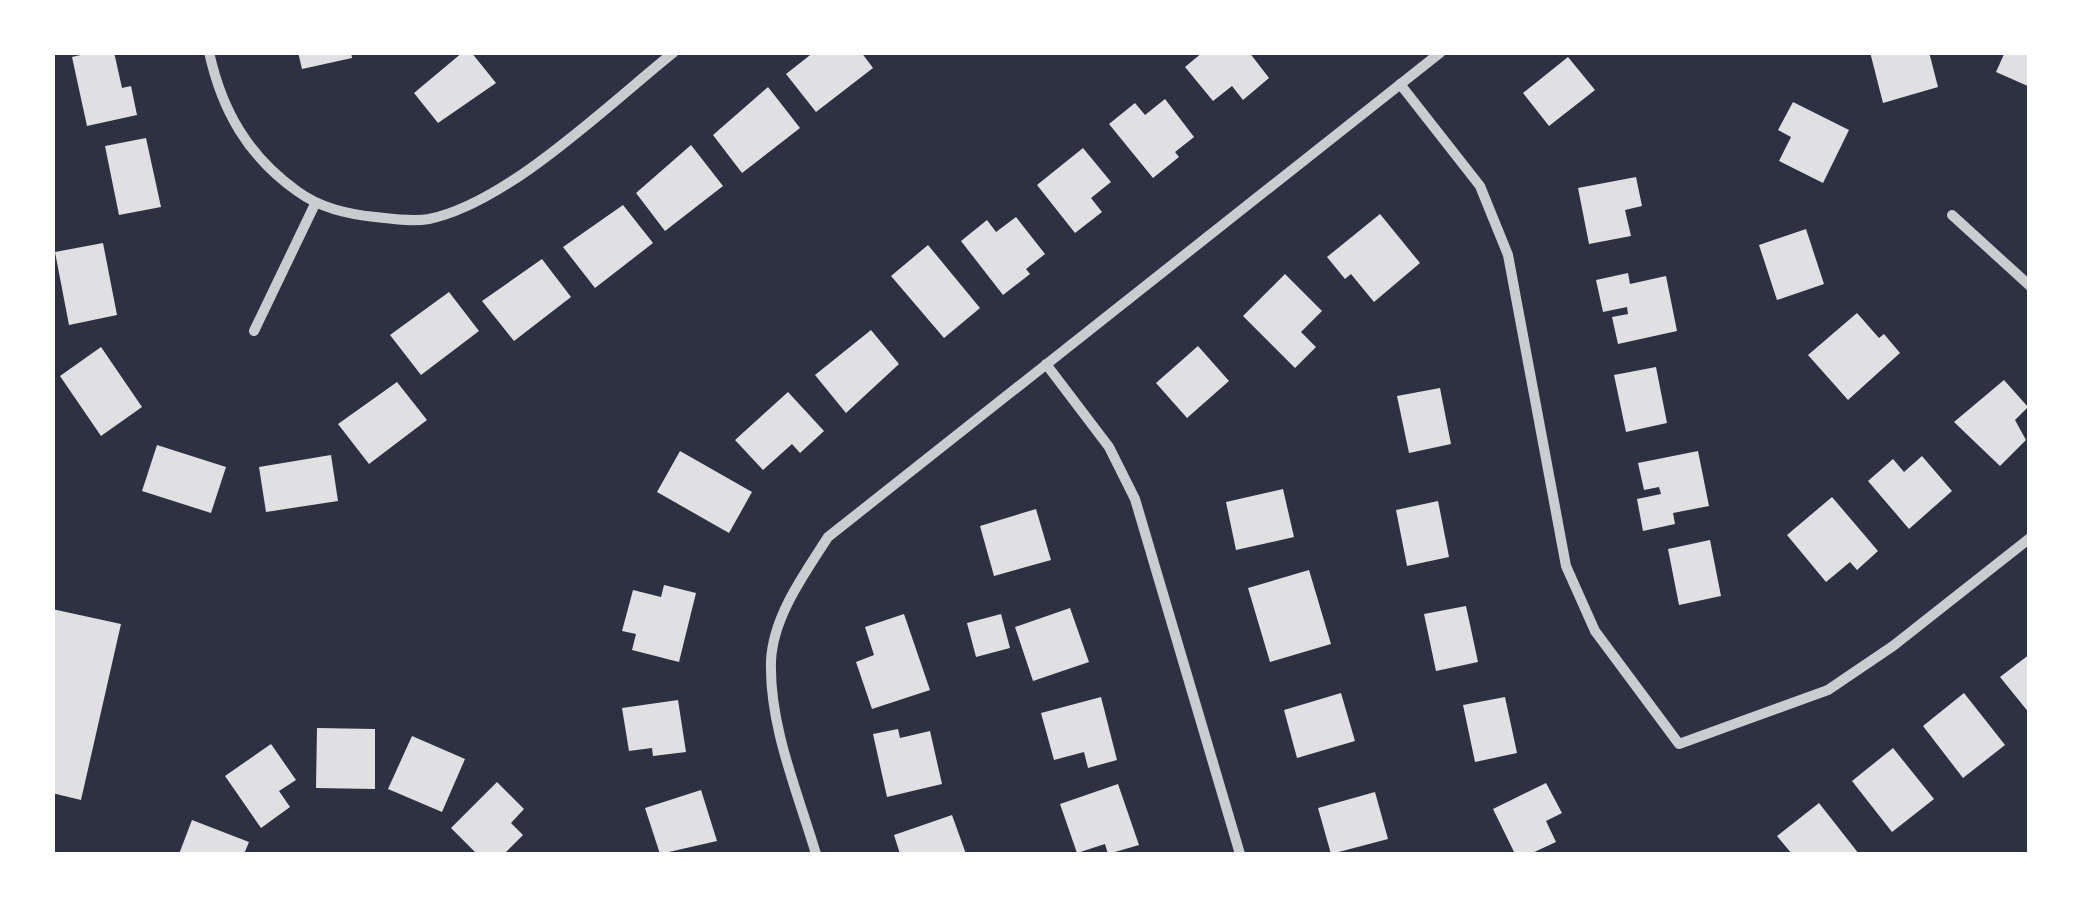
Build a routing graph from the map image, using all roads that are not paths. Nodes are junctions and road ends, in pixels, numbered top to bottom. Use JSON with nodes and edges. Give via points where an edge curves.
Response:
{"nodes":[{"id":1,"x":210,"y":52,"type":"edge"},
{"id":2,"x":674,"y":52,"type":"edge"},
{"id":3,"x":1441,"y":52,"type":"edge"},
{"id":4,"x":1400,"y":84,"type":"junction"},
{"id":5,"x":315,"y":204,"type":"junction"},
{"id":6,"x":1952,"y":214,"type":"dead end"},
{"id":7,"x":2030,"y":286,"type":"edge"},
{"id":8,"x":254,"y":331,"type":"dead end"},
{"id":9,"x":1046,"y":364,"type":"junction"},
{"id":10,"x":2030,"y":538,"type":"edge"},
{"id":11,"x":816,"y":854,"type":"edge"},
{"id":12,"x":1240,"y":854,"type":"edge"}],
"edges":[{"from":1,"to":5,"type":"street","via":[[231,118],[254,155]]},
{"from":2,"to":5,"type":"street","via":[[513,179],[469,205],[423,220],[360,216]]},
{"from":3,"to":4,"type":"street"},
{"from":4,"to":9,"type":"street"},
{"from":4,"to":10,"type":"street","via":[[1480,186],[1508,255],[1566,566],[1595,631],[1678,744],[1828,690]]},
{"from":5,"to":8,"type":"street"},
{"from":6,"to":7,"type":"street"},
{"from":9,"to":11,"type":"street","via":[[828,536],[789,598],[771,659],[779,728]]},
{"from":9,"to":12,"type":"street","via":[[1109,446],[1135,499]]}]}
